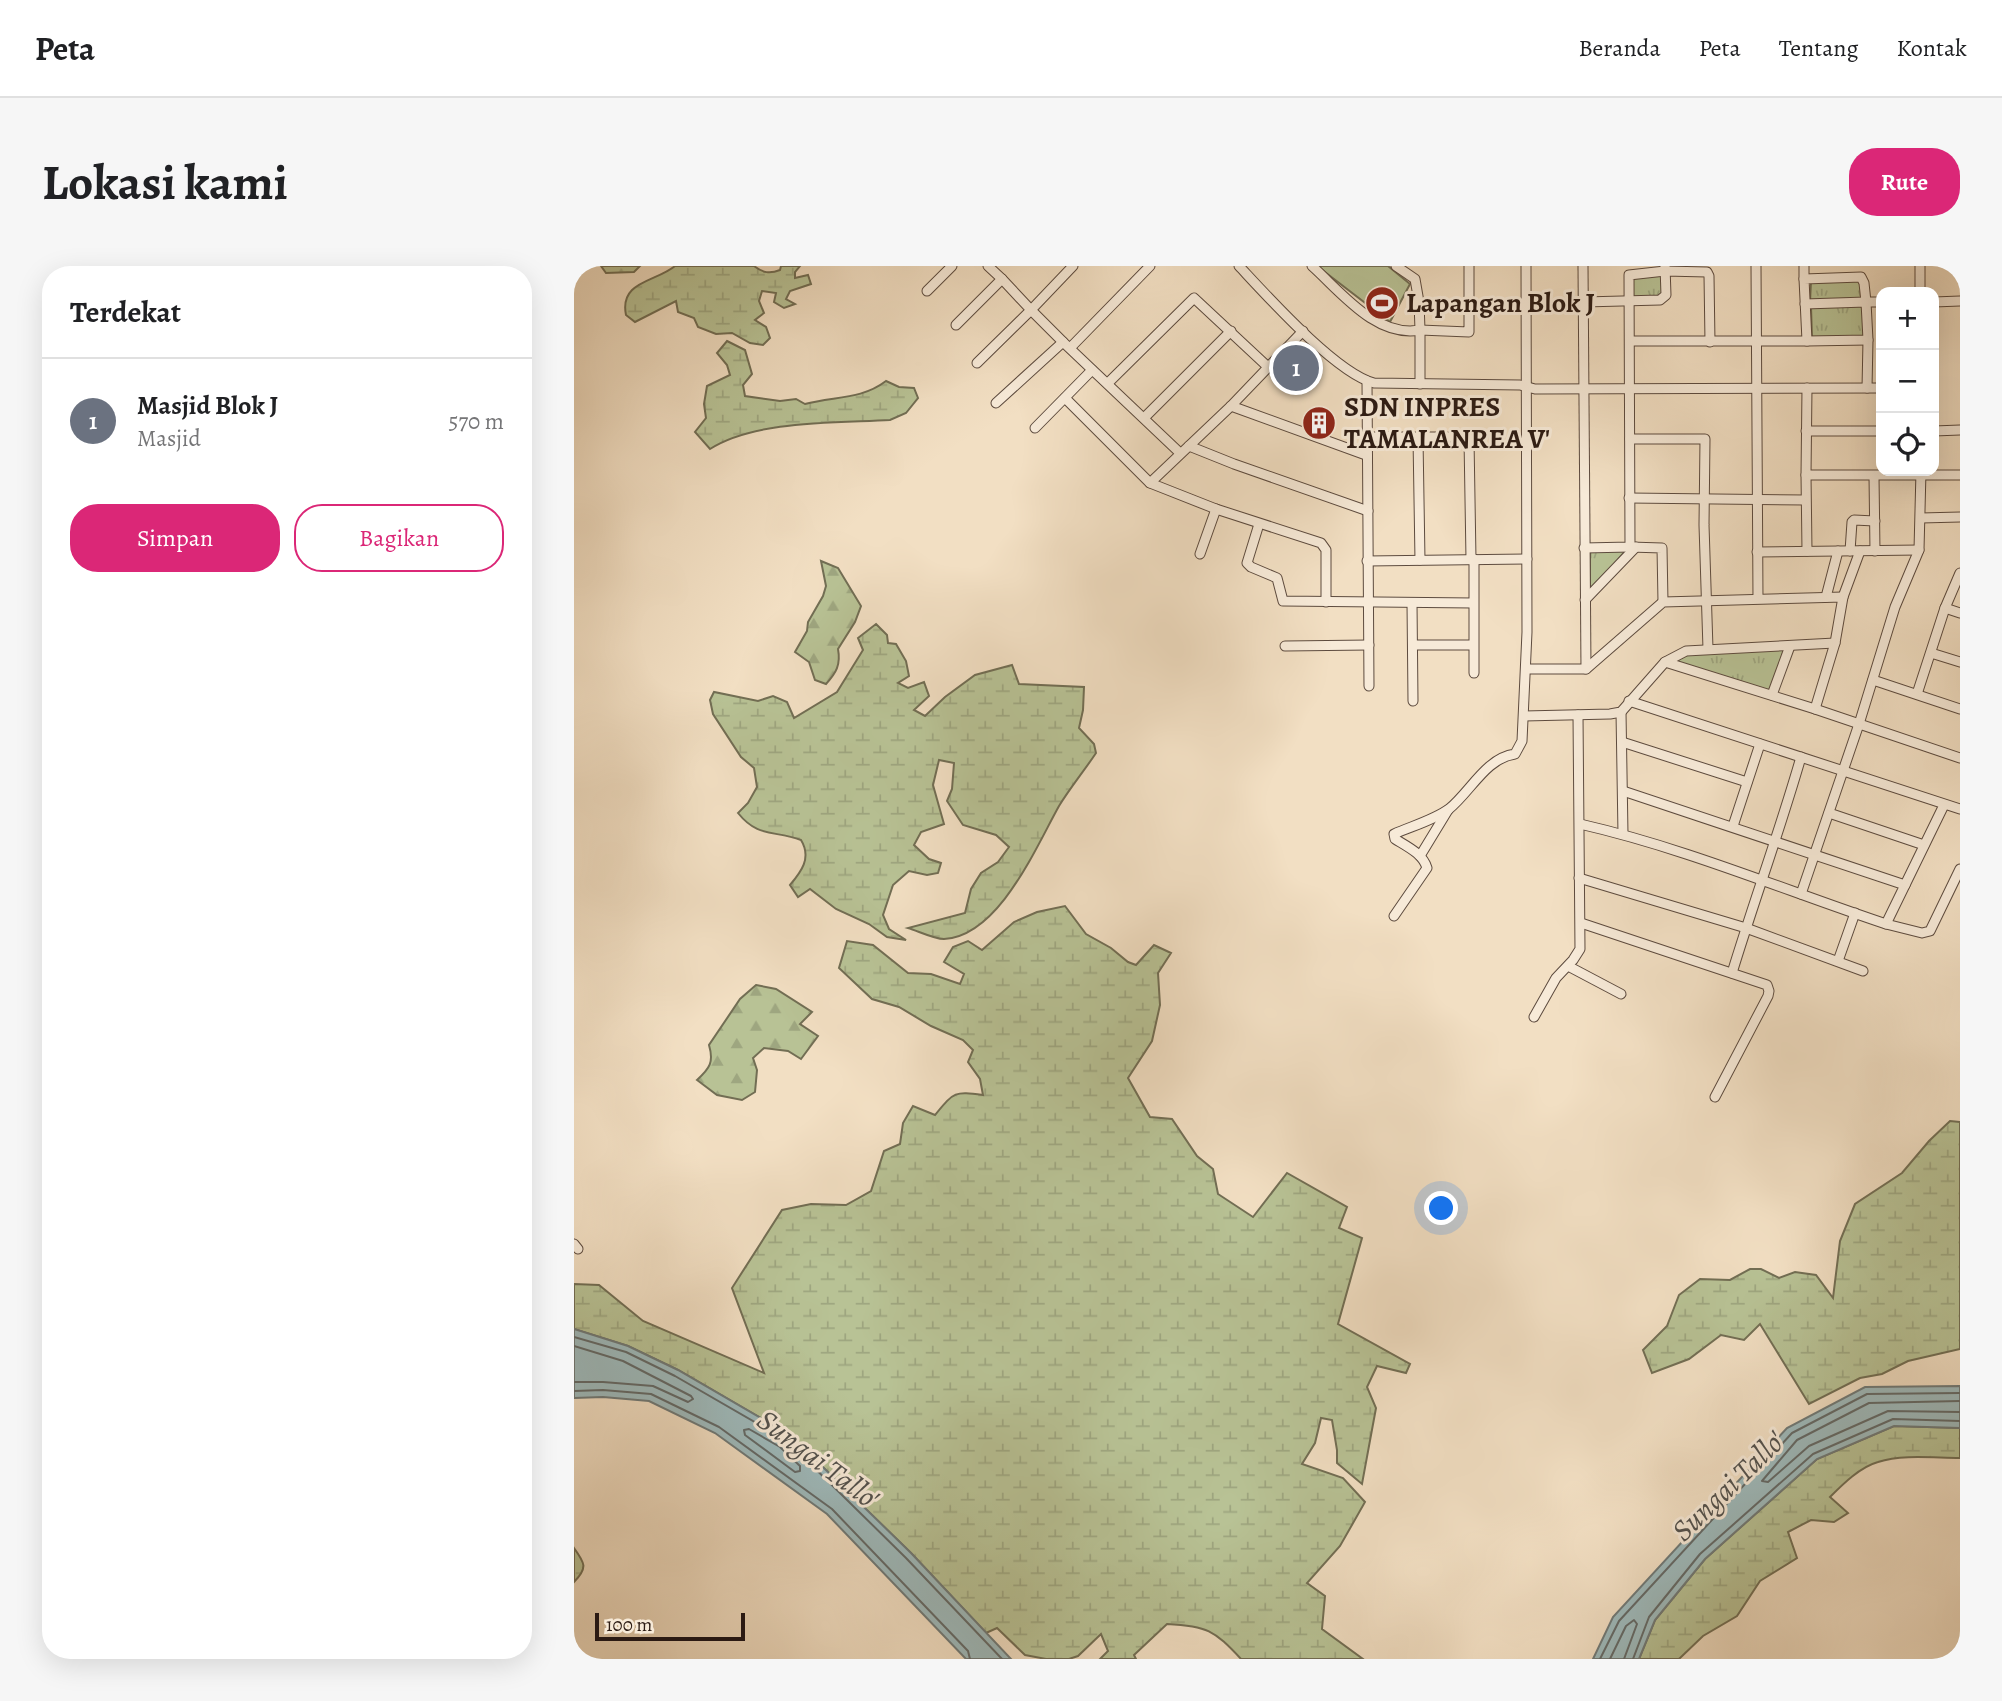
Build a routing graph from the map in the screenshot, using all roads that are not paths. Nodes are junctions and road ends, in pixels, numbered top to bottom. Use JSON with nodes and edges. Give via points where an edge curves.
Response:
{"nodes":[{"id":1,"x":952,"y":266,"type":"edge"},
{"id":2,"x":988,"y":266,"type":"edge"},
{"id":3,"x":1056,"y":266,"type":"edge"},
{"id":4,"x":1073,"y":266,"type":"edge"},
{"id":5,"x":1150,"y":266,"type":"edge"},
{"id":6,"x":1239,"y":266,"type":"edge"},
{"id":7,"x":1312,"y":266,"type":"edge"},
{"id":8,"x":1396,"y":266,"type":"edge"},
{"id":9,"x":1469,"y":266,"type":"edge"},
{"id":10,"x":1526,"y":266,"type":"edge"},
{"id":11,"x":1583,"y":266,"type":"edge"},
{"id":12,"x":1756,"y":266,"type":"edge"},
{"id":13,"x":1804,"y":266,"type":"edge"},
{"id":14,"x":1920,"y":266,"type":"edge"},
{"id":15,"x":1665,"y":269,"type":"edge"},
{"id":16,"x":1064,"y":275,"type":"junction"},
{"id":17,"x":1002,"y":279,"type":"junction"},
{"id":18,"x":1804,"y":279,"type":"junction"},
{"id":19,"x":1920,"y":287,"type":"edge"},
{"id":20,"x":927,"y":292,"type":"dead end"},
{"id":21,"x":1960,"y":300,"type":"edge"},
{"id":22,"x":1584,"y":302,"type":"junction"},
{"id":23,"x":1866,"y":302,"type":"junction"},
{"id":24,"x":1876,"y":302,"type":"edge"},
{"id":25,"x":1939,"y":302,"type":"edge"},
{"id":26,"x":1629,"y":303,"type":"junction"},
{"id":27,"x":1805,"y":304,"type":"junction"},
{"id":28,"x":1031,"y":310,"type":"junction"},
{"id":29,"x":956,"y":325,"type":"dead end"},
{"id":30,"x":1420,"y":330,"type":"junction"},
{"id":31,"x":1231,"y":331,"type":"junction"},
{"id":32,"x":1303,"y":331,"type":"junction"},
{"id":33,"x":1868,"y":340,"type":"junction"},
{"id":34,"x":1630,"y":341,"type":"junction"},
{"id":35,"x":1807,"y":341,"type":"junction"},
{"id":36,"x":1710,"y":342,"type":"junction"},
{"id":37,"x":1756,"y":342,"type":"junction"},
{"id":38,"x":1067,"y":345,"type":"junction"},
{"id":39,"x":977,"y":363,"type":"dead end"},
{"id":40,"x":1268,"y":367,"type":"junction"},
{"id":41,"x":1092,"y":370,"type":"junction"},
{"id":42,"x":1367,"y":381,"type":"junction"},
{"id":43,"x":1108,"y":383,"type":"junction"},
{"id":44,"x":1420,"y":384,"type":"junction"},
{"id":45,"x":1525,"y":386,"type":"junction"},
{"id":46,"x":1756,"y":388,"type":"junction"},
{"id":47,"x":1807,"y":388,"type":"junction"},
{"id":48,"x":1867,"y":388,"type":"junction"},
{"id":49,"x":1876,"y":388,"type":"edge"},
{"id":50,"x":1583,"y":389,"type":"junction"},
{"id":51,"x":1629,"y":390,"type":"junction"},
{"id":52,"x":1065,"y":398,"type":"junction"},
{"id":53,"x":996,"y":403,"type":"dead end"},
{"id":54,"x":1231,"y":406,"type":"junction"},
{"id":55,"x":1145,"y":417,"type":"junction"},
{"id":56,"x":1035,"y":428,"type":"dead end"},
{"id":57,"x":1960,"y":430,"type":"edge"},
{"id":58,"x":1806,"y":431,"type":"junction"},
{"id":59,"x":1876,"y":431,"type":"edge"},
{"id":60,"x":1939,"y":431,"type":"edge"},
{"id":61,"x":1366,"y":437,"type":"junction"},
{"id":62,"x":1418,"y":438,"type":"junction"},
{"id":63,"x":1630,"y":439,"type":"junction"},
{"id":64,"x":1189,"y":446,"type":"junction"},
{"id":65,"x":1180,"y":453,"type":"junction"},
{"id":66,"x":1366,"y":455,"type":"junction"},
{"id":67,"x":1939,"y":474,"type":"edge"},
{"id":68,"x":1806,"y":475,"type":"junction"},
{"id":69,"x":1874,"y":475,"type":"joint"},
{"id":70,"x":1960,"y":475,"type":"edge"},
{"id":71,"x":1921,"y":476,"type":"edge"},
{"id":72,"x":1150,"y":483,"type":"junction"},
{"id":73,"x":1629,"y":498,"type":"junction"},
{"id":74,"x":1756,"y":499,"type":"junction"},
{"id":75,"x":1706,"y":500,"type":"junction"},
{"id":76,"x":1805,"y":500,"type":"junction"},
{"id":77,"x":1216,"y":509,"type":"junction"},
{"id":78,"x":1368,"y":511,"type":"junction"},
{"id":79,"x":1960,"y":517,"type":"edge"},
{"id":80,"x":1921,"y":518,"type":"junction"},
{"id":81,"x":1875,"y":521,"type":"junction"},
{"id":82,"x":1259,"y":524,"type":"junction"},
{"id":83,"x":1633,"y":547,"type":"junction"},
{"id":84,"x":1584,"y":548,"type":"junction"},
{"id":85,"x":1919,"y":550,"type":"junction"},
{"id":86,"x":1807,"y":551,"type":"junction"},
{"id":87,"x":1838,"y":551,"type":"junction"},
{"id":88,"x":1855,"y":551,"type":"junction"},
{"id":89,"x":1875,"y":551,"type":"junction"},
{"id":90,"x":1757,"y":552,"type":"junction"},
{"id":91,"x":1200,"y":555,"type":"dead end"},
{"id":92,"x":1472,"y":559,"type":"junction"},
{"id":93,"x":1527,"y":559,"type":"junction"},
{"id":94,"x":1420,"y":560,"type":"junction"},
{"id":95,"x":1367,"y":561,"type":"junction"},
{"id":96,"x":1960,"y":573,"type":"edge"},
{"id":97,"x":1826,"y":597,"type":"junction"},
{"id":98,"x":1843,"y":597,"type":"junction"},
{"id":99,"x":1758,"y":598,"type":"junction"},
{"id":100,"x":1585,"y":600,"type":"junction"},
{"id":101,"x":1706,"y":601,"type":"junction"},
{"id":102,"x":1663,"y":602,"type":"junction"},
{"id":103,"x":1326,"y":603,"type":"junction"},
{"id":104,"x":1367,"y":603,"type":"junction"},
{"id":105,"x":1412,"y":603,"type":"junction"},
{"id":106,"x":1473,"y":603,"type":"junction"},
{"id":107,"x":1945,"y":608,"type":"junction"},
{"id":108,"x":1960,"y":613,"type":"edge"},
{"id":109,"x":1835,"y":643,"type":"junction"},
{"id":110,"x":1369,"y":645,"type":"junction"},
{"id":111,"x":1413,"y":645,"type":"junction"},
{"id":112,"x":1473,"y":645,"type":"junction"},
{"id":113,"x":1285,"y":646,"type":"dead end"},
{"id":114,"x":1790,"y":646,"type":"junction"},
{"id":115,"x":1708,"y":649,"type":"junction"},
{"id":116,"x":1931,"y":653,"type":"junction"},
{"id":117,"x":1665,"y":662,"type":"junction"},
{"id":118,"x":1960,"y":662,"type":"edge"},
{"id":119,"x":1526,"y":669,"type":"junction"},
{"id":120,"x":1586,"y":669,"type":"junction"},
{"id":121,"x":1474,"y":673,"type":"dead end"},
{"id":122,"x":1873,"y":680,"type":"junction"},
{"id":123,"x":1369,"y":686,"type":"dead end"},
{"id":124,"x":1917,"y":694,"type":"junction"},
{"id":125,"x":1772,"y":695,"type":"junction"},
{"id":126,"x":1413,"y":701,"type":"dead end"},
{"id":127,"x":1629,"y":701,"type":"junction"},
{"id":128,"x":1815,"y":709,"type":"junction"},
{"id":129,"x":1960,"y":709,"type":"edge"},
{"id":130,"x":1621,"y":712,"type":"junction"},
{"id":131,"x":1578,"y":715,"type":"junction"},
{"id":132,"x":1524,"y":716,"type":"junction"},
{"id":133,"x":1860,"y":724,"type":"junction"},
{"id":134,"x":1622,"y":742,"type":"junction"},
{"id":135,"x":1760,"y":744,"type":"junction"},
{"id":136,"x":1801,"y":757,"type":"junction"},
{"id":137,"x":1960,"y":758,"type":"edge"},
{"id":138,"x":1842,"y":771,"type":"junction"},
{"id":139,"x":1747,"y":782,"type":"junction"},
{"id":140,"x":1623,"y":791,"type":"junction"},
{"id":141,"x":1944,"y":805,"type":"junction"},
{"id":142,"x":1449,"y":808,"type":"junction"},
{"id":143,"x":1960,"y":809,"type":"edge"},
{"id":144,"x":1829,"y":813,"type":"junction"},
{"id":145,"x":1580,"y":824,"type":"junction"},
{"id":146,"x":1733,"y":826,"type":"junction"},
{"id":147,"x":1623,"y":834,"type":"junction"},
{"id":148,"x":1776,"y":841,"type":"junction"},
{"id":149,"x":1924,"y":845,"type":"junction"},
{"id":150,"x":1816,"y":854,"type":"junction"},
{"id":151,"x":1420,"y":856,"type":"junction"},
{"id":152,"x":1960,"y":869,"type":"edge"},
{"id":153,"x":1579,"y":878,"type":"junction"},
{"id":154,"x":1763,"y":878,"type":"junction"},
{"id":155,"x":1905,"y":885,"type":"junction"},
{"id":156,"x":1801,"y":894,"type":"junction"},
{"id":157,"x":1855,"y":913,"type":"junction"},
{"id":158,"x":1394,"y":916,"type":"dead end"},
{"id":159,"x":1581,"y":923,"type":"junction"},
{"id":160,"x":1886,"y":924,"type":"junction"},
{"id":161,"x":1746,"y":928,"type":"junction"},
{"id":162,"x":1838,"y":961,"type":"junction"},
{"id":163,"x":1568,"y":966,"type":"junction"},
{"id":164,"x":1863,"y":971,"type":"dead end"},
{"id":165,"x":1732,"y":973,"type":"junction"},
{"id":166,"x":1621,"y":994,"type":"dead end"},
{"id":167,"x":1534,"y":1017,"type":"dead end"},
{"id":168,"x":1715,"y":1097,"type":"dead end"}],
"edges":[{"from":1,"to":20,"type":"street"},
{"from":2,"to":17,"type":"street"},
{"from":3,"to":16,"type":"street"},
{"from":4,"to":16,"type":"street"},
{"from":5,"to":38,"type":"street"},
{"from":6,"to":32,"type":"street"},
{"from":7,"to":30,"type":"street","via":[[1374,320]]},
{"from":8,"to":30,"type":"street","via":[[1415,279]]},
{"from":9,"to":30,"type":"street","via":[[1468,332]]},
{"from":10,"to":45,"type":"street"},
{"from":11,"to":22,"type":"street"},
{"from":12,"to":37,"type":"street"},
{"from":13,"to":18,"type":"street"},
{"from":14,"to":19,"type":"street"},
{"from":15,"to":26,"type":"street","via":[[1629,275]]},
{"from":15,"to":26,"type":"street","via":[[1665,298]]},
{"from":15,"to":36,"type":"street","via":[[1709,275]]},
{"from":16,"to":28,"type":"street"},
{"from":17,"to":28,"type":"street"},
{"from":17,"to":29,"type":"street"},
{"from":18,"to":23,"type":"street","via":[[1861,277]]},
{"from":18,"to":27,"type":"street"},
{"from":21,"to":25,"type":"street"},
{"from":22,"to":26,"type":"street"},
{"from":22,"to":50,"type":"street"},
{"from":23,"to":24,"type":"street"},
{"from":23,"to":27,"type":"street"},
{"from":23,"to":33,"type":"street"},
{"from":26,"to":34,"type":"street"},
{"from":27,"to":35,"type":"street"},
{"from":28,"to":38,"type":"street"},
{"from":28,"to":39,"type":"street"},
{"from":30,"to":44,"type":"street"},
{"from":31,"to":40,"type":"street"},
{"from":31,"to":43,"type":"street","via":[[1192,299]]},
{"from":31,"to":55,"type":"street"},
{"from":32,"to":40,"type":"street"},
{"from":32,"to":42,"type":"street"},
{"from":33,"to":35,"type":"street"},
{"from":33,"to":48,"type":"street"},
{"from":34,"to":36,"type":"street"},
{"from":34,"to":51,"type":"street"},
{"from":35,"to":37,"type":"street"},
{"from":36,"to":37,"type":"street"},
{"from":37,"to":46,"type":"street"},
{"from":38,"to":41,"type":"street"},
{"from":38,"to":53,"type":"street"},
{"from":40,"to":54,"type":"street"},
{"from":41,"to":43,"type":"street"},
{"from":41,"to":52,"type":"street"},
{"from":42,"to":44,"type":"street"},
{"from":42,"to":61,"type":"street"},
{"from":43,"to":55,"type":"street"},
{"from":44,"to":45,"type":"street"},
{"from":45,"to":50,"type":"street"},
{"from":45,"to":93,"type":"street"},
{"from":46,"to":47,"type":"street"},
{"from":46,"to":51,"type":"street"},
{"from":46,"to":74,"type":"street"},
{"from":47,"to":48,"type":"street"},
{"from":47,"to":58,"type":"street"},
{"from":48,"to":49,"type":"street"},
{"from":50,"to":51,"type":"street"},
{"from":50,"to":84,"type":"street"},
{"from":51,"to":63,"type":"street"},
{"from":52,"to":56,"type":"street"},
{"from":52,"to":72,"type":"street"},
{"from":54,"to":64,"type":"street"},
{"from":54,"to":66,"type":"street"},
{"from":55,"to":65,"type":"street"},
{"from":57,"to":60,"type":"street"},
{"from":58,"to":59,"type":"street"},
{"from":58,"to":68,"type":"street"},
{"from":61,"to":62,"type":"street"},
{"from":61,"to":66,"type":"street"},
{"from":62,"to":92,"type":"street","via":[[1469,439]]},
{"from":62,"to":94,"type":"street"},
{"from":63,"to":73,"type":"street"},
{"from":63,"to":75,"type":"street","via":[[1705,439]]},
{"from":64,"to":65,"type":"street"},
{"from":64,"to":78,"type":"street"},
{"from":65,"to":72,"type":"street"},
{"from":66,"to":78,"type":"street"},
{"from":67,"to":70,"type":"street"},
{"from":68,"to":69,"type":"street"},
{"from":68,"to":76,"type":"street"},
{"from":69,"to":81,"type":"street"},
{"from":71,"to":80,"type":"street"},
{"from":72,"to":77,"type":"street"},
{"from":73,"to":75,"type":"street"},
{"from":73,"to":83,"type":"street"},
{"from":74,"to":75,"type":"street"},
{"from":74,"to":76,"type":"street"},
{"from":74,"to":90,"type":"street"},
{"from":75,"to":101,"type":"street"},
{"from":76,"to":86,"type":"street"},
{"from":77,"to":82,"type":"street"},
{"from":77,"to":91,"type":"street"},
{"from":78,"to":95,"type":"street"},
{"from":79,"to":80,"type":"street"},
{"from":80,"to":85,"type":"street"},
{"from":81,"to":88,"type":"street","via":[[1852,522]]},
{"from":81,"to":89,"type":"street"},
{"from":82,"to":103,"type":"street","via":[[1326,548]]},
{"from":82,"to":103,"type":"street","via":[[1248,565],[1277,578],[1283,601]]},
{"from":83,"to":84,"type":"street"},
{"from":83,"to":100,"type":"street"},
{"from":83,"to":102,"type":"street","via":[[1662,548]]},
{"from":84,"to":100,"type":"street"},
{"from":85,"to":89,"type":"street"},
{"from":85,"to":122,"type":"street","via":[[1895,607]]},
{"from":86,"to":87,"type":"street"},
{"from":86,"to":90,"type":"street"},
{"from":87,"to":88,"type":"street"},
{"from":87,"to":97,"type":"street"},
{"from":88,"to":89,"type":"street"},
{"from":88,"to":98,"type":"street"},
{"from":90,"to":99,"type":"street"},
{"from":92,"to":93,"type":"street"},
{"from":92,"to":94,"type":"street"},
{"from":92,"to":106,"type":"street"},
{"from":93,"to":119,"type":"street"},
{"from":94,"to":95,"type":"street"},
{"from":95,"to":104,"type":"street"},
{"from":96,"to":107,"type":"street"},
{"from":97,"to":98,"type":"street"},
{"from":97,"to":99,"type":"street"},
{"from":98,"to":109,"type":"street"},
{"from":99,"to":101,"type":"street"},
{"from":100,"to":120,"type":"street"},
{"from":101,"to":102,"type":"street"},
{"from":101,"to":115,"type":"street"},
{"from":102,"to":120,"type":"street"},
{"from":103,"to":104,"type":"street"},
{"from":104,"to":105,"type":"street"},
{"from":104,"to":110,"type":"street"},
{"from":105,"to":106,"type":"street"},
{"from":105,"to":111,"type":"street"},
{"from":106,"to":112,"type":"street"},
{"from":107,"to":108,"type":"street"},
{"from":107,"to":116,"type":"street"},
{"from":109,"to":114,"type":"street"},
{"from":109,"to":128,"type":"street"},
{"from":110,"to":113,"type":"street"},
{"from":110,"to":123,"type":"street"},
{"from":111,"to":112,"type":"street"},
{"from":111,"to":126,"type":"street"},
{"from":112,"to":121,"type":"street"},
{"from":114,"to":115,"type":"street"},
{"from":114,"to":125,"type":"street"},
{"from":115,"to":117,"type":"street","via":[[1686,651]]},
{"from":116,"to":118,"type":"street"},
{"from":116,"to":124,"type":"street"},
{"from":117,"to":125,"type":"street"},
{"from":117,"to":127,"type":"street"},
{"from":119,"to":120,"type":"street"},
{"from":119,"to":132,"type":"street"},
{"from":122,"to":124,"type":"street"},
{"from":122,"to":133,"type":"street"},
{"from":124,"to":129,"type":"street"},
{"from":125,"to":128,"type":"street"},
{"from":127,"to":130,"type":"street"},
{"from":127,"to":135,"type":"street"},
{"from":128,"to":133,"type":"street"},
{"from":130,"to":131,"type":"street"},
{"from":130,"to":134,"type":"street"},
{"from":131,"to":132,"type":"street"},
{"from":131,"to":145,"type":"street"},
{"from":132,"to":142,"type":"street","via":[[1518,752],[1494,762]]},
{"from":133,"to":137,"type":"street"},
{"from":133,"to":138,"type":"street"},
{"from":134,"to":139,"type":"street"},
{"from":134,"to":140,"type":"street"},
{"from":135,"to":136,"type":"street"},
{"from":135,"to":139,"type":"street"},
{"from":136,"to":138,"type":"street"},
{"from":136,"to":148,"type":"street"},
{"from":138,"to":141,"type":"street"},
{"from":138,"to":144,"type":"street"},
{"from":139,"to":146,"type":"street"},
{"from":140,"to":146,"type":"street"},
{"from":140,"to":147,"type":"street"},
{"from":141,"to":143,"type":"street"},
{"from":141,"to":149,"type":"street"},
{"from":142,"to":151,"type":"street"},
{"from":142,"to":151,"type":"street","via":[[1394,834]]},
{"from":144,"to":149,"type":"street"},
{"from":144,"to":150,"type":"street"},
{"from":145,"to":147,"type":"street"},
{"from":145,"to":153,"type":"street"},
{"from":146,"to":148,"type":"street"},
{"from":147,"to":154,"type":"street"},
{"from":148,"to":150,"type":"street"},
{"from":148,"to":154,"type":"street"},
{"from":149,"to":155,"type":"street"},
{"from":150,"to":155,"type":"street"},
{"from":150,"to":156,"type":"street"},
{"from":151,"to":158,"type":"street","via":[[1427,869]]},
{"from":152,"to":160,"type":"street","via":[[1930,930],[1922,933]]},
{"from":153,"to":159,"type":"street"},
{"from":153,"to":161,"type":"street"},
{"from":154,"to":156,"type":"street"},
{"from":154,"to":161,"type":"street"},
{"from":155,"to":160,"type":"street"},
{"from":156,"to":157,"type":"street"},
{"from":157,"to":160,"type":"street"},
{"from":157,"to":162,"type":"street"},
{"from":159,"to":163,"type":"street","via":[[1580,948]]},
{"from":159,"to":165,"type":"street"},
{"from":161,"to":162,"type":"street"},
{"from":161,"to":165,"type":"street"},
{"from":162,"to":164,"type":"street"},
{"from":163,"to":166,"type":"street"},
{"from":163,"to":167,"type":"street"},
{"from":165,"to":168,"type":"street","via":[[1767,985],[1769,991]]}]}
